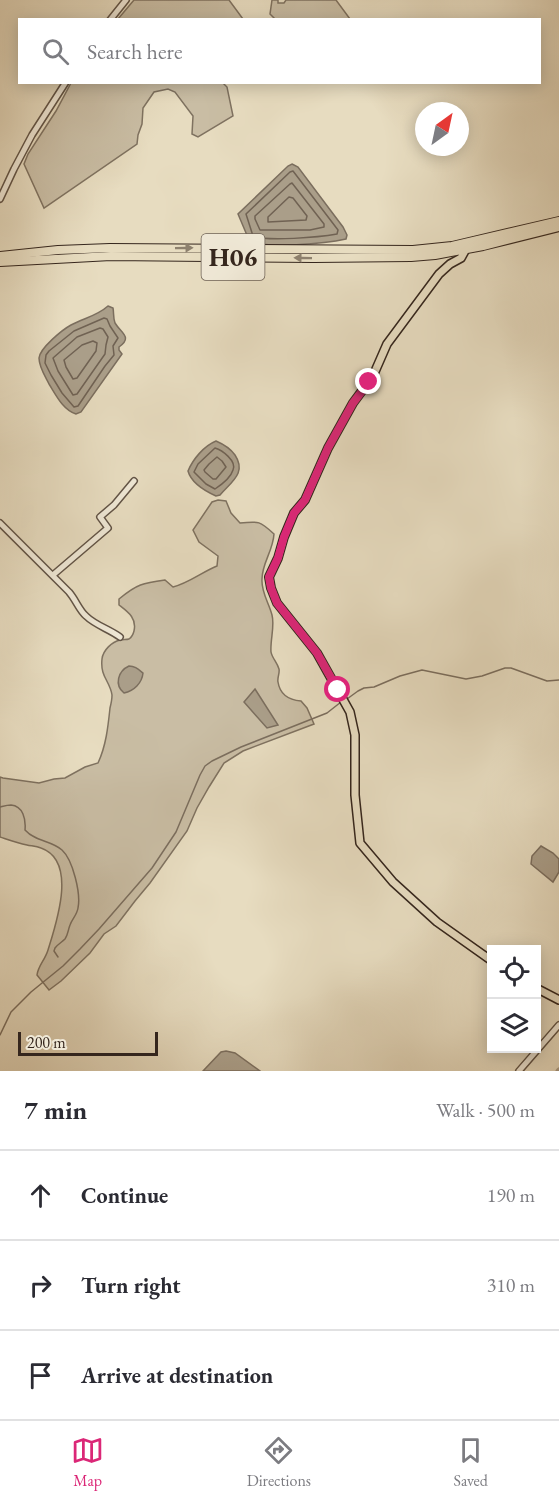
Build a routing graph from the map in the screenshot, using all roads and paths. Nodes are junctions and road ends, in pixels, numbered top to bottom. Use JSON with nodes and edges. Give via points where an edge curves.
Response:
{"nodes":[{"id":1,"x":126,"y":0,"type":"edge"},
{"id":2,"x":112,"y":18,"type":"edge"},
{"id":3,"x":65,"y":84,"type":"edge"},
{"id":4,"x":0,"y":200,"type":"edge"},
{"id":5,"x":559,"y":220,"type":"edge"},
{"id":6,"x":559,"y":227,"type":"edge"},
{"id":7,"x":466,"y":246,"type":"junction"},
{"id":8,"x":0,"y":256,"type":"edge"},
{"id":9,"x":0,"y":262,"type":"edge"},
{"id":10,"x":134,"y":482,"type":"dead end"},
{"id":11,"x":0,"y":523,"type":"edge"},
{"id":12,"x":53,"y":575,"type":"junction"},
{"id":13,"x":120,"y":637,"type":"dead end"},
{"id":14,"x":487,"y":958,"type":"edge"},
{"id":15,"x":541,"y":990,"type":"edge"},
{"id":16,"x":559,"y":1000,"type":"edge"},
{"id":17,"x":559,"y":1025,"type":"edge"},
{"id":18,"x":519,"y":1071,"type":"edge"}],
"edges":[{"from":1,"to":2,"type":"street"},
{"from":3,"to":4,"type":"street","via":[[32,135]]},
{"from":5,"to":7,"type":"highway"},
{"from":6,"to":7,"type":"highway","via":[[483,246]]},
{"from":8,"to":7,"type":"highway","number":"H06","one_way":true,"via":[[110,248],[396,251]]},
{"from":7,"to":9,"type":"highway","number":"H06","one_way":true,"via":[[435,255],[399,258],[111,256]]},
{"from":7,"to":14,"type":"main road","via":[[461,258],[439,274],[387,344],[373,376],[328,448],[305,500],[294,513],[269,577],[277,603],[317,653],[350,712],[355,735],[360,843],[393,882],[436,922]]},
{"from":10,"to":12,"type":"street","via":[[100,517],[108,528]]},
{"from":11,"to":12,"type":"street"},
{"from":12,"to":13,"type":"street","via":[[87,616]]},
{"from":15,"to":16,"type":"main road"},
{"from":17,"to":18,"type":"street"}]}
